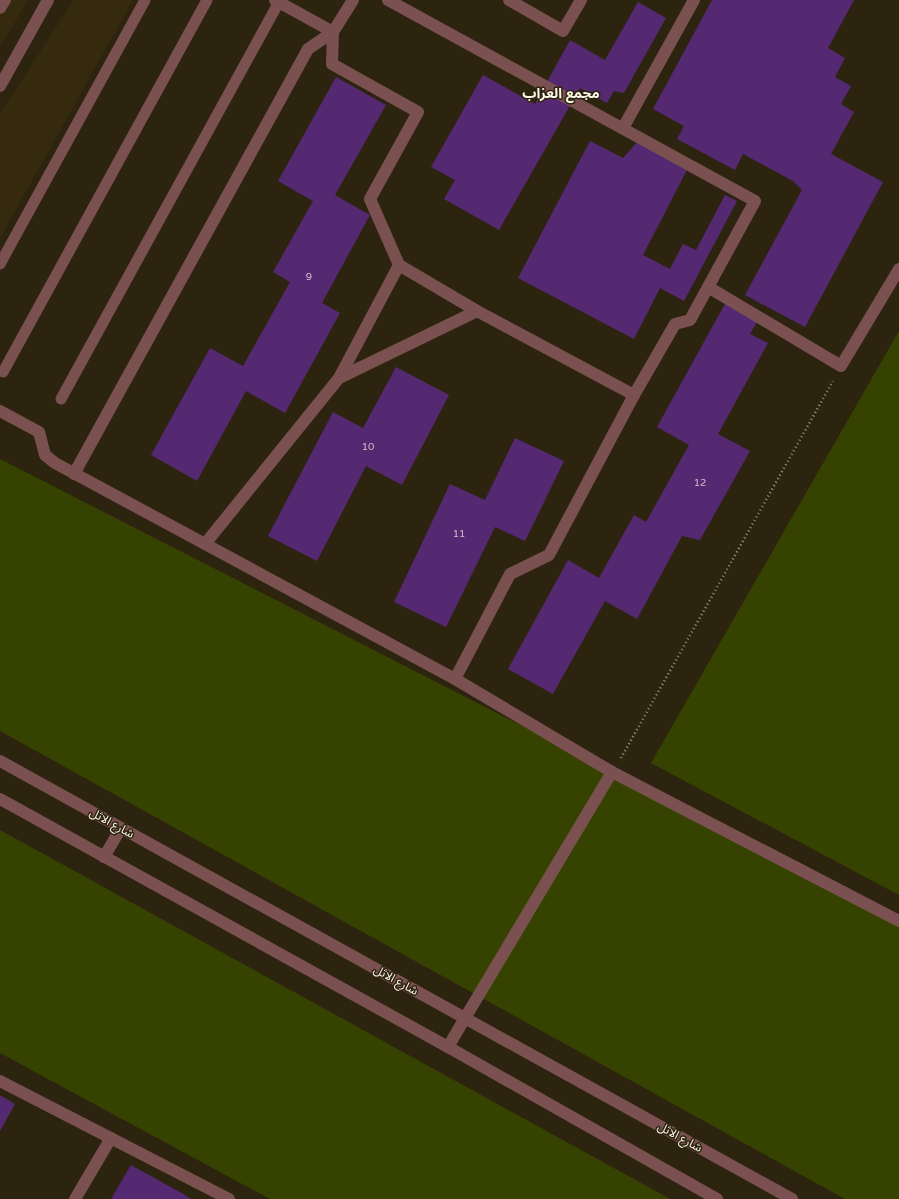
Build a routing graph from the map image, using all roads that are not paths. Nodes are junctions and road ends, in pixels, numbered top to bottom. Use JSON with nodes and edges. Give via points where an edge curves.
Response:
{"nodes":[{"id":1,"x":5,"y":0,"type":"edge"},
{"id":2,"x":48,"y":0,"type":"edge"},
{"id":3,"x":145,"y":0,"type":"edge"},
{"id":4,"x":207,"y":0,"type":"edge"},
{"id":5,"x":353,"y":0,"type":"edge"},
{"id":6,"x":388,"y":0,"type":"edge"},
{"id":7,"x":509,"y":0,"type":"edge"},
{"id":8,"x":581,"y":0,"type":"edge"},
{"id":9,"x":694,"y":0,"type":"edge"},
{"id":10,"x":277,"y":1,"type":"edge"},
{"id":11,"x":0,"y":8,"type":"edge"},
{"id":12,"x":333,"y":32,"type":"junction"},
{"id":13,"x":0,"y":86,"type":"edge"},
{"id":14,"x":622,"y":128,"type":"junction"},
{"id":15,"x":0,"y":264,"type":"edge"},
{"id":16,"x":399,"y":266,"type":"junction"},
{"id":17,"x":899,"y":269,"type":"edge"},
{"id":18,"x":708,"y":287,"type":"junction"},
{"id":19,"x":477,"y":311,"type":"junction"},
{"id":20,"x":3,"y":372,"type":"dead end"},
{"id":21,"x":339,"y":378,"type":"junction"},
{"id":22,"x":634,"y":395,"type":"junction"},
{"id":23,"x":61,"y":399,"type":"dead end"},
{"id":24,"x":0,"y":411,"type":"edge"},
{"id":25,"x":74,"y":474,"type":"junction"},
{"id":26,"x":205,"y":544,"type":"junction"},
{"id":27,"x":455,"y":678,"type":"junction"},
{"id":28,"x":0,"y":761,"type":"edge"},
{"id":29,"x":612,"y":772,"type":"junction"},
{"id":30,"x":0,"y":799,"type":"edge"},
{"id":31,"x":121,"y":828,"type":"junction"},
{"id":32,"x":104,"y":857,"type":"junction"},
{"id":33,"x":899,"y":922,"type":"edge"},
{"id":34,"x":465,"y":1018,"type":"junction"},
{"id":35,"x":448,"y":1047,"type":"junction"},
{"id":36,"x":0,"y":1081,"type":"edge"},
{"id":37,"x":111,"y":1138,"type":"junction"},
{"id":38,"x":75,"y":1199,"type":"edge"},
{"id":39,"x":229,"y":1199,"type":"edge"},
{"id":40,"x":717,"y":1199,"type":"edge"},
{"id":41,"x":792,"y":1199,"type":"edge"}],
"edges":[{"from":1,"to":11,"type":"street"},
{"from":2,"to":13,"type":"street"},
{"from":3,"to":15,"type":"lane"},
{"from":4,"to":20,"type":"lane"},
{"from":5,"to":12,"type":"street"},
{"from":6,"to":14,"type":"street"},
{"from":7,"to":8,"type":"street","via":[[564,31]]},
{"from":9,"to":14,"type":"street"},
{"from":10,"to":12,"type":"street"},
{"from":10,"to":23,"type":"lane"},
{"from":12,"to":16,"type":"street","via":[[332,64],[418,112],[370,199]]},
{"from":12,"to":25,"type":"street","via":[[308,49]]},
{"from":14,"to":18,"type":"street","via":[[755,201]]},
{"from":16,"to":19,"type":"street"},
{"from":16,"to":21,"type":"street"},
{"from":17,"to":18,"type":"street","via":[[841,366]]},
{"from":18,"to":22,"type":"street","via":[[690,320],[675,324]]},
{"from":19,"to":21,"type":"street"},
{"from":19,"to":22,"type":"street"},
{"from":21,"to":26,"type":"street"},
{"from":22,"to":27,"type":"street","via":[[549,555],[510,574]]},
{"from":24,"to":25,"type":"street","via":[[39,432],[45,455]]},
{"from":25,"to":26,"type":"street"},
{"from":26,"to":27,"type":"street"},
{"from":27,"to":29,"type":"street"},
{"from":28,"to":31,"type":"street","name":"شارع الاثل"},
{"from":29,"to":33,"type":"street"},
{"from":29,"to":34,"type":"street"},
{"from":30,"to":32,"type":"street"},
{"from":31,"to":32,"type":"street"},
{"from":31,"to":34,"type":"street","name":"شارع الاثل"},
{"from":32,"to":35,"type":"street"},
{"from":34,"to":35,"type":"street"},
{"from":34,"to":41,"type":"street","name":"شارع الاثل"},
{"from":35,"to":40,"type":"street"},
{"from":36,"to":37,"type":"street"},
{"from":37,"to":38,"type":"street"},
{"from":37,"to":39,"type":"street"}]}
